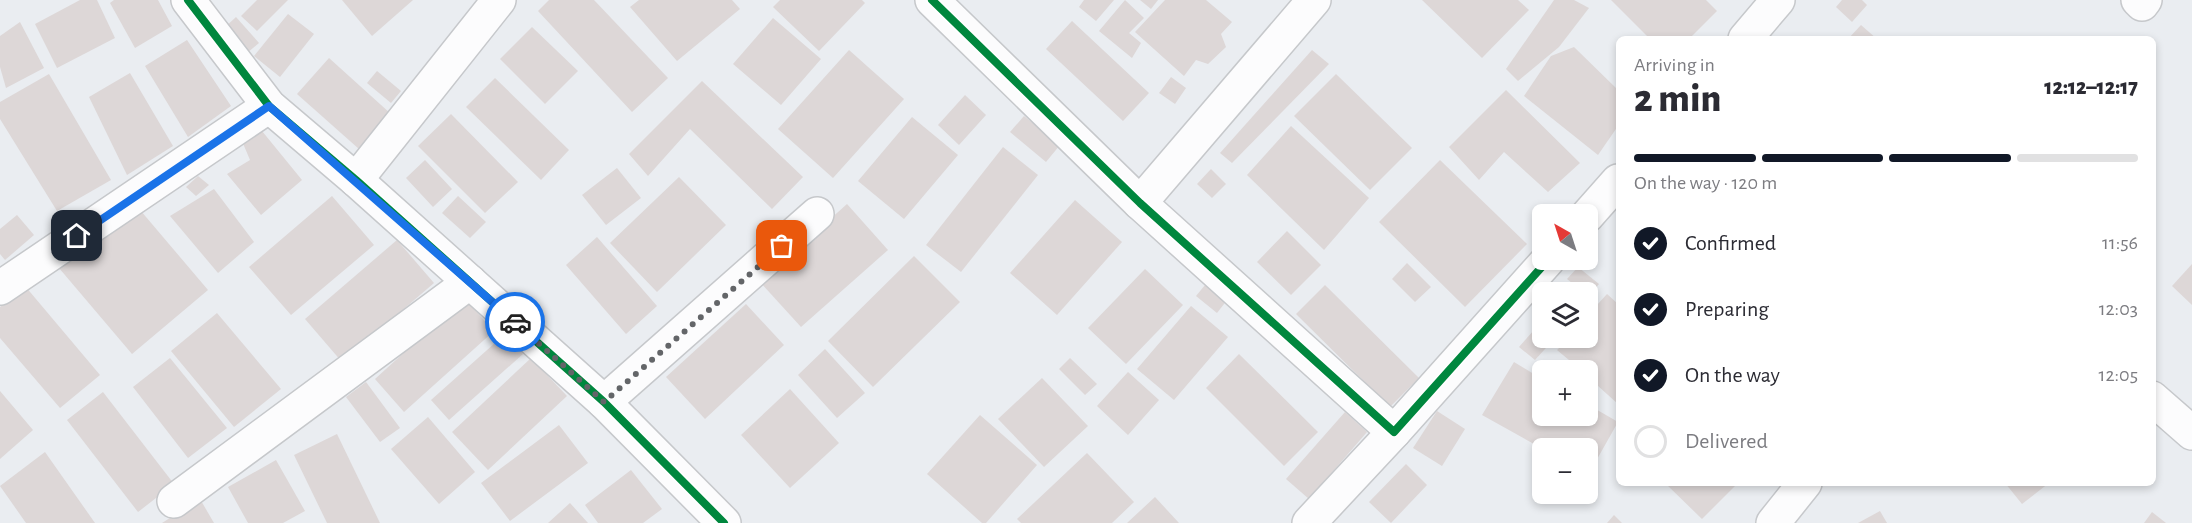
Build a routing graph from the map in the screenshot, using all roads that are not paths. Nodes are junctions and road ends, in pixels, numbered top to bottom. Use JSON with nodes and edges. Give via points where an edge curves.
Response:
{"nodes":[{"id":1,"x":188,"y":0,"type":"edge"},
{"id":2,"x":499,"y":0,"type":"edge"},
{"id":3,"x":932,"y":0,"type":"edge"},
{"id":4,"x":1314,"y":0,"type":"edge"},
{"id":5,"x":1778,"y":0,"type":"edge"},
{"id":6,"x":2138,"y":0,"type":"edge"},
{"id":7,"x":2145,"y":0,"type":"edge"},
{"id":8,"x":1748,"y":36,"type":"edge"},
{"id":9,"x":269,"y":106,"type":"junction"},
{"id":10,"x":356,"y":180,"type":"junction"},
{"id":11,"x":1616,"y":182,"type":"edge"},
{"id":12,"x":1140,"y":203,"type":"junction"},
{"id":13,"x":1597,"y":204,"type":"edge"},
{"id":14,"x":818,"y":214,"type":"dead end"},
{"id":15,"x":1539,"y":270,"type":"edge"},
{"id":16,"x":470,"y":282,"type":"junction"},
{"id":17,"x":0,"y":288,"type":"edge"},
{"id":18,"x":604,"y":402,"type":"junction"},
{"id":19,"x":2156,"y":402,"type":"edge"},
{"id":20,"x":1394,"y":432,"type":"junction"},
{"id":21,"x":2192,"y":433,"type":"edge"},
{"id":22,"x":1803,"y":486,"type":"edge"},
{"id":23,"x":174,"y":501,"type":"dead end"},
{"id":24,"x":721,"y":522,"type":"edge"},
{"id":25,"x":1309,"y":523,"type":"edge"},
{"id":26,"x":1773,"y":523,"type":"edge"}],
"edges":[{"from":1,"to":9,"type":"street"},
{"from":2,"to":10,"type":"street"},
{"from":3,"to":12,"type":"street"},
{"from":4,"to":12,"type":"street"},
{"from":5,"to":8,"type":"street"},
{"from":6,"to":7,"type":"street","via":[[2142,4]]},
{"from":9,"to":10,"type":"street"},
{"from":9,"to":17,"type":"street"},
{"from":10,"to":16,"type":"street"},
{"from":11,"to":13,"type":"street"},
{"from":12,"to":20,"type":"street"},
{"from":14,"to":18,"type":"street"},
{"from":15,"to":20,"type":"street"},
{"from":16,"to":18,"type":"street"},
{"from":16,"to":23,"type":"street"},
{"from":18,"to":24,"type":"street"},
{"from":19,"to":21,"type":"street"},
{"from":20,"to":25,"type":"street"},
{"from":22,"to":26,"type":"street"}]}
